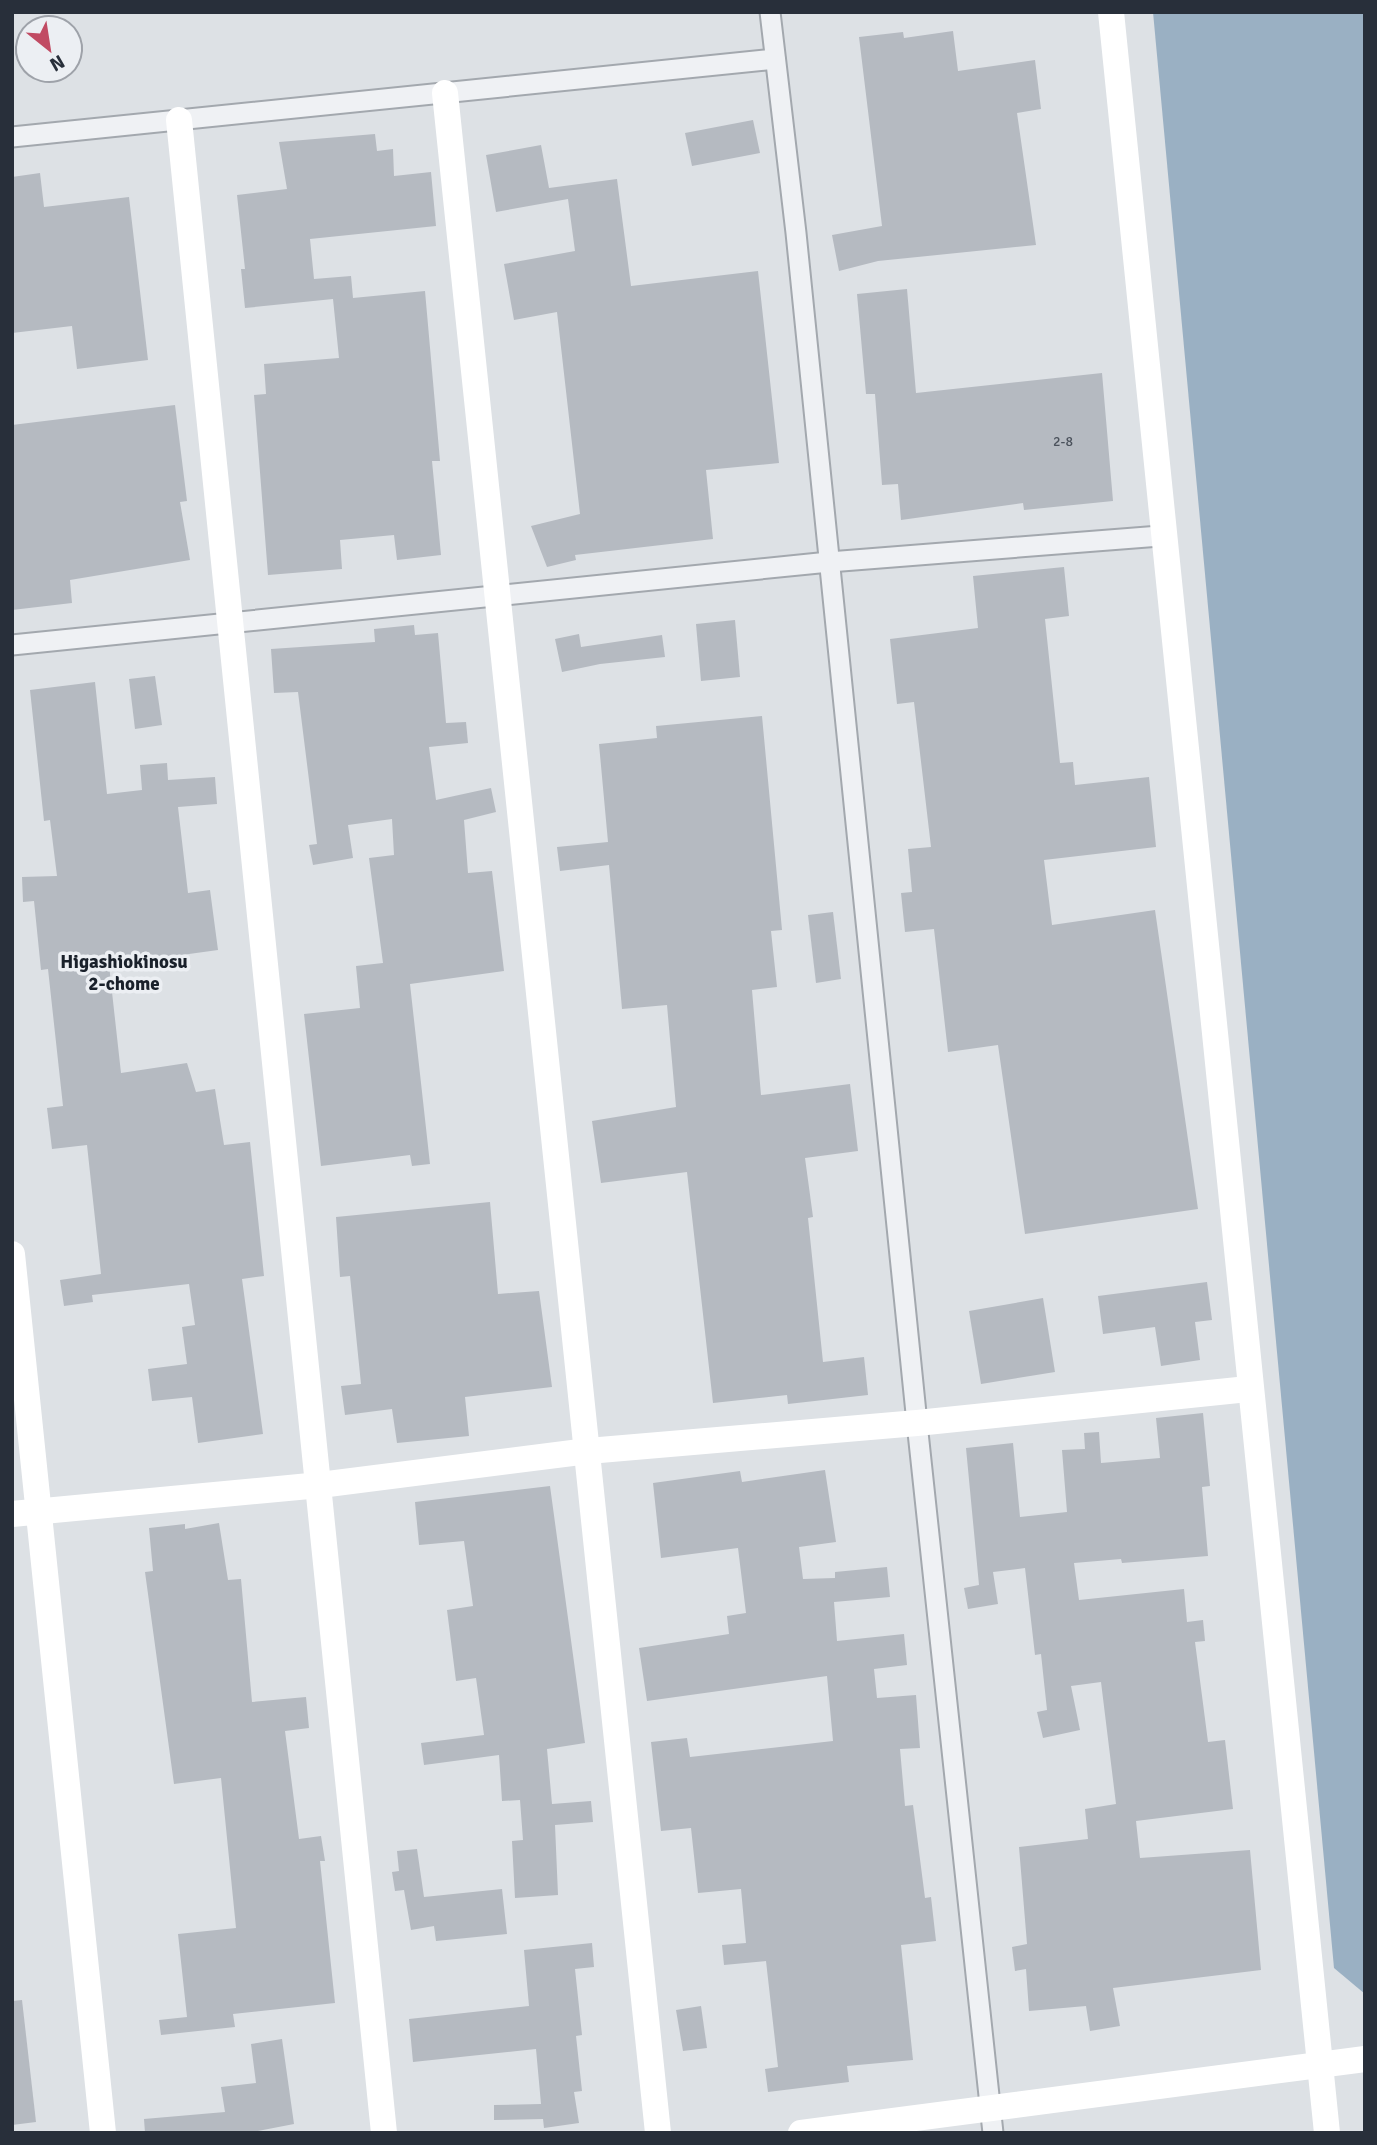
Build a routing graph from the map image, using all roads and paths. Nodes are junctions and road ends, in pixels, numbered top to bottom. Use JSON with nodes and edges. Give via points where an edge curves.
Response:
{"nodes":[{"id":1,"x":770,"y":12,"type":"edge"},
{"id":2,"x":1110,"y":12,"type":"edge"},
{"id":3,"x":775,"y":59,"type":"junction"},
{"id":4,"x":445,"y":93,"type":"junction"},
{"id":5,"x":179,"y":120,"type":"junction"},
{"id":6,"x":12,"y":137,"type":"edge"},
{"id":7,"x":1160,"y":536,"type":"junction"},
{"id":8,"x":829,"y":562,"type":"junction"},
{"id":9,"x":499,"y":595,"type":"junction"},
{"id":10,"x":230,"y":622,"type":"junction"},
{"id":11,"x":12,"y":646,"type":"edge"},
{"id":12,"x":12,"y":1254,"type":"edge"},
{"id":13,"x":1248,"y":1389,"type":"junction"},
{"id":14,"x":916,"y":1423,"type":"junction"},
{"id":15,"x":588,"y":1451,"type":"junction"},
{"id":16,"x":320,"y":1485,"type":"junction"},
{"id":17,"x":25,"y":1512,"type":"edge"},
{"id":18,"x":1317,"y":2040,"type":"junction"},
{"id":19,"x":1365,"y":2059,"type":"edge"},
{"id":20,"x":1320,"y":2067,"type":"junction"},
{"id":21,"x":992,"y":2121,"type":"edge"},
{"id":22,"x":103,"y":2133,"type":"edge"},
{"id":23,"x":384,"y":2133,"type":"edge"},
{"id":24,"x":658,"y":2133,"type":"edge"},
{"id":25,"x":801,"y":2133,"type":"edge"},
{"id":26,"x":1327,"y":2133,"type":"edge"}],
"edges":[{"from":1,"to":3,"type":"street"},
{"from":2,"to":7,"type":"street"},
{"from":2,"to":18,"type":"street"},
{"from":3,"to":4,"type":"street"},
{"from":3,"to":8,"type":"street"},
{"from":4,"to":5,"type":"street"},
{"from":4,"to":9,"type":"street"},
{"from":5,"to":6,"type":"street"},
{"from":5,"to":10,"type":"street"},
{"from":7,"to":8,"type":"street"},
{"from":7,"to":13,"type":"street"},
{"from":8,"to":9,"type":"street"},
{"from":8,"to":14,"type":"street"},
{"from":9,"to":10,"type":"street"},
{"from":9,"to":15,"type":"street"},
{"from":10,"to":11,"type":"street"},
{"from":10,"to":16,"type":"street"},
{"from":12,"to":17,"type":"street"},
{"from":13,"to":14,"type":"street"},
{"from":13,"to":18,"type":"street"},
{"from":14,"to":15,"type":"street"},
{"from":14,"to":21,"type":"street"},
{"from":15,"to":16,"type":"street"},
{"from":15,"to":24,"type":"street"},
{"from":16,"to":17,"type":"street"},
{"from":16,"to":23,"type":"street"},
{"from":17,"to":22,"type":"street"},
{"from":18,"to":20,"type":"street"},
{"from":19,"to":20,"type":"street"},
{"from":20,"to":21,"type":"street"},
{"from":20,"to":26,"type":"street"},
{"from":21,"to":25,"type":"street"}]}
